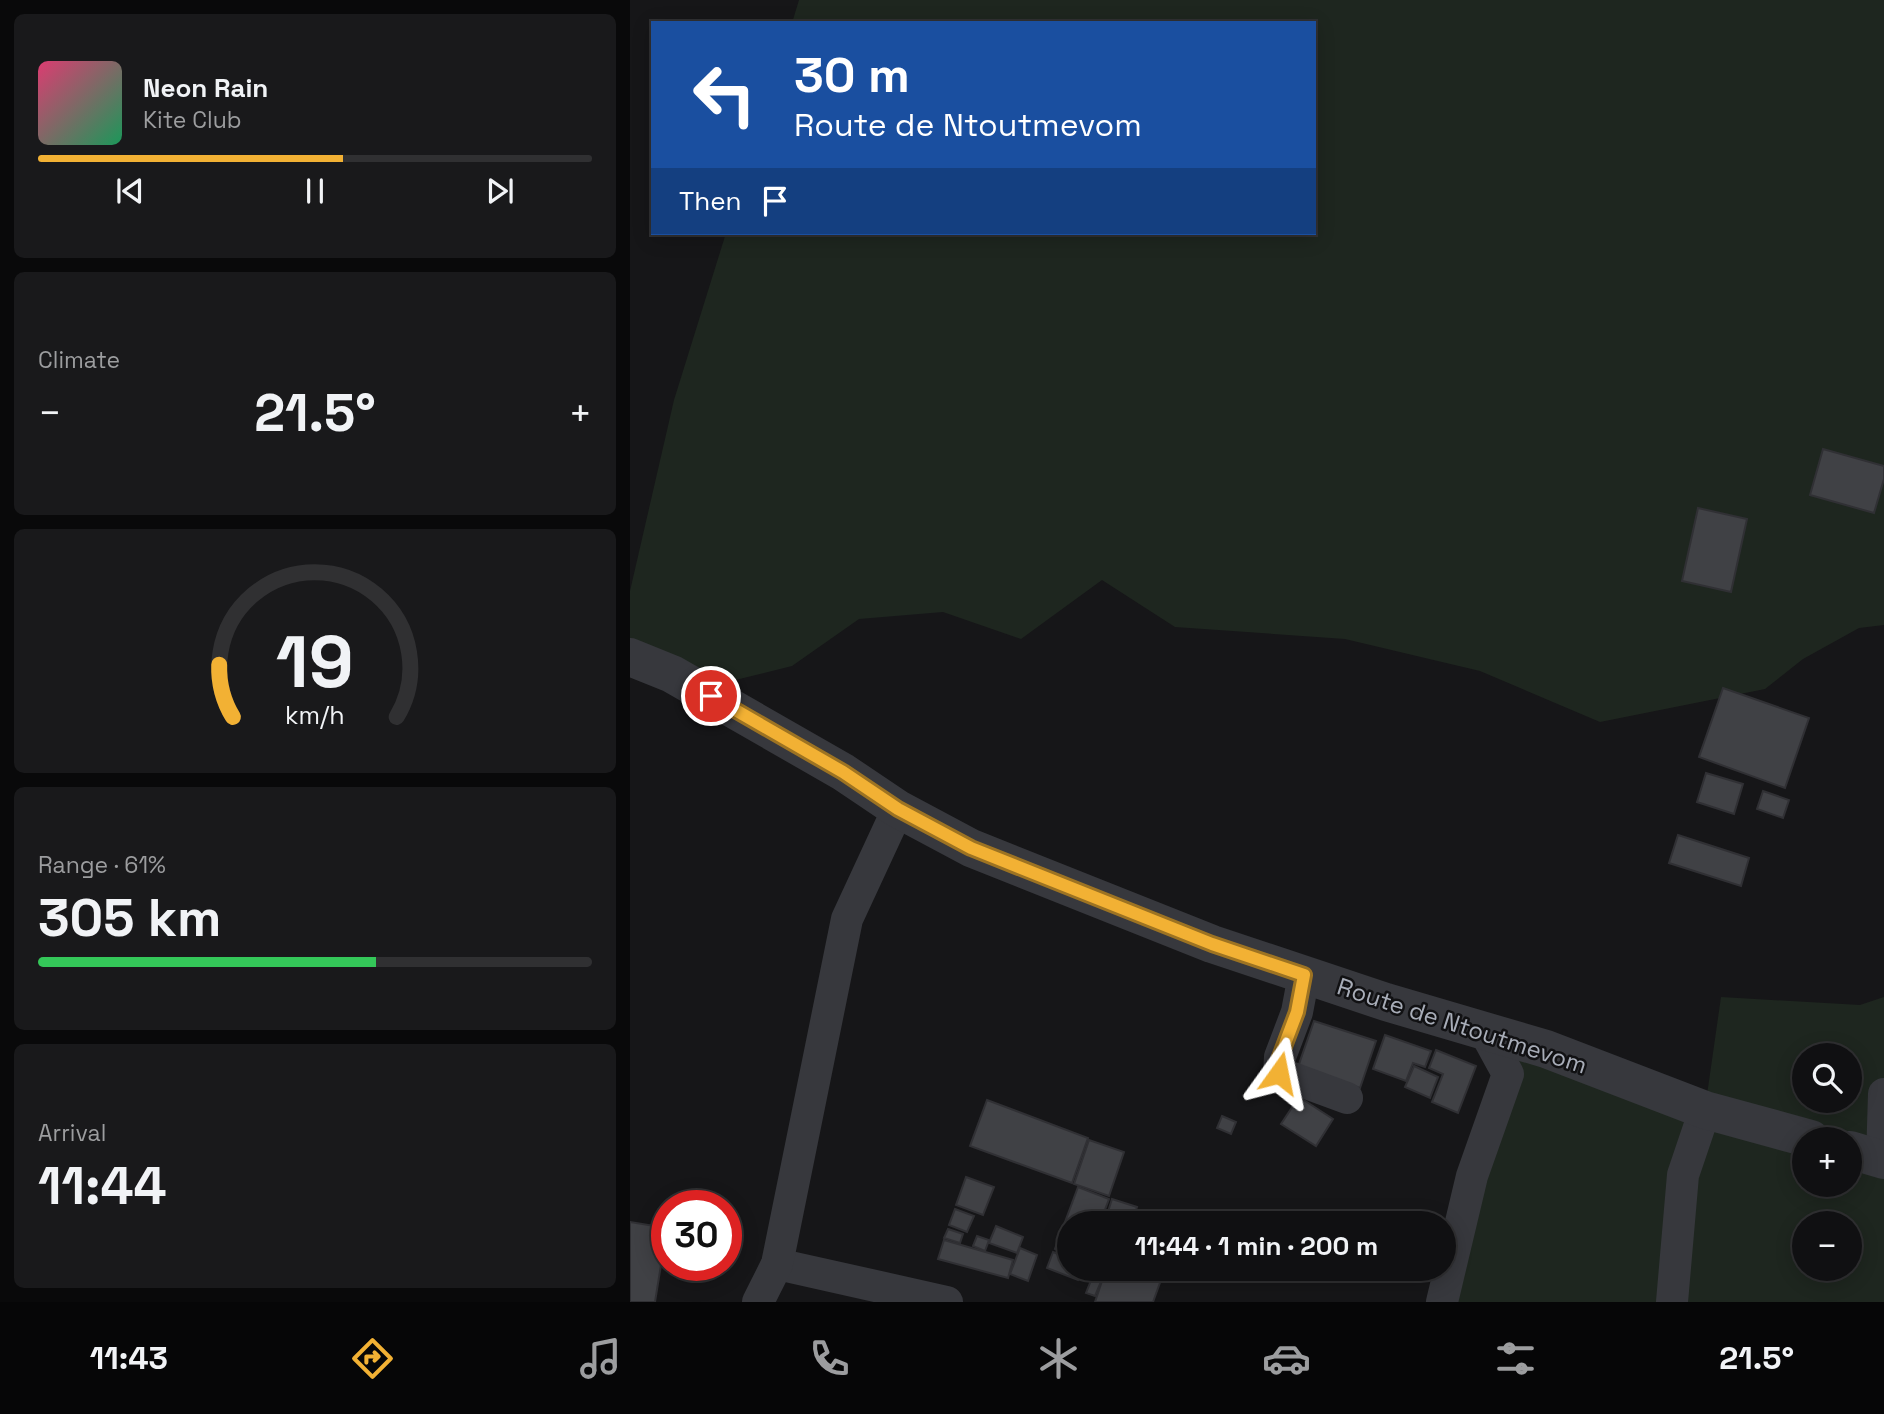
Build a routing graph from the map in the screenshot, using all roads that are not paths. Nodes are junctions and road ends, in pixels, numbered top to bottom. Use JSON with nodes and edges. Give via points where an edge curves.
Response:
{"nodes":[{"id":1,"x":630,"y":657,"type":"edge"},
{"id":2,"x":898,"y":809,"type":"junction"},
{"id":3,"x":1304,"y":975,"type":"junction"},
{"id":4,"x":1485,"y":1032,"type":"junction"},
{"id":5,"x":1884,"y":1094,"type":"edge"},
{"id":6,"x":1347,"y":1098,"type":"dead end"},
{"id":7,"x":1705,"y":1110,"type":"junction"},
{"id":8,"x":1792,"y":1134,"type":"edge"},
{"id":9,"x":1872,"y":1156,"type":"edge"},
{"id":10,"x":777,"y":1264,"type":"junction"},
{"id":11,"x":758,"y":1302,"type":"edge"},
{"id":12,"x":947,"y":1302,"type":"edge"},
{"id":13,"x":1442,"y":1302,"type":"edge"},
{"id":14,"x":1672,"y":1302,"type":"edge"}],
"edges":[{"from":1,"to":2,"type":"street","name":"Route de Ntoutmevom","via":[[683,680]]},
{"from":2,"to":3,"type":"street","name":"Route de Ntoutmevom","via":[[971,848],[1212,944]]},
{"from":2,"to":10,"type":"street","via":[[847,919]]},
{"from":3,"to":4,"type":"street","name":"Route de Ntoutmevom"},
{"from":3,"to":6,"type":"street","via":[[1279,1073]]},
{"from":4,"to":7,"type":"street","name":"Route de Ntoutmevom","via":[[1546,1049]]},
{"from":4,"to":13,"type":"street","via":[[1507,1074],[1472,1176]]},
{"from":5,"to":9,"type":"street"},
{"from":7,"to":8,"type":"street","name":"Route de Ntoutmevom"},
{"from":7,"to":14,"type":"street","via":[[1684,1175]]},
{"from":10,"to":11,"type":"street"},
{"from":10,"to":12,"type":"street"}]}
